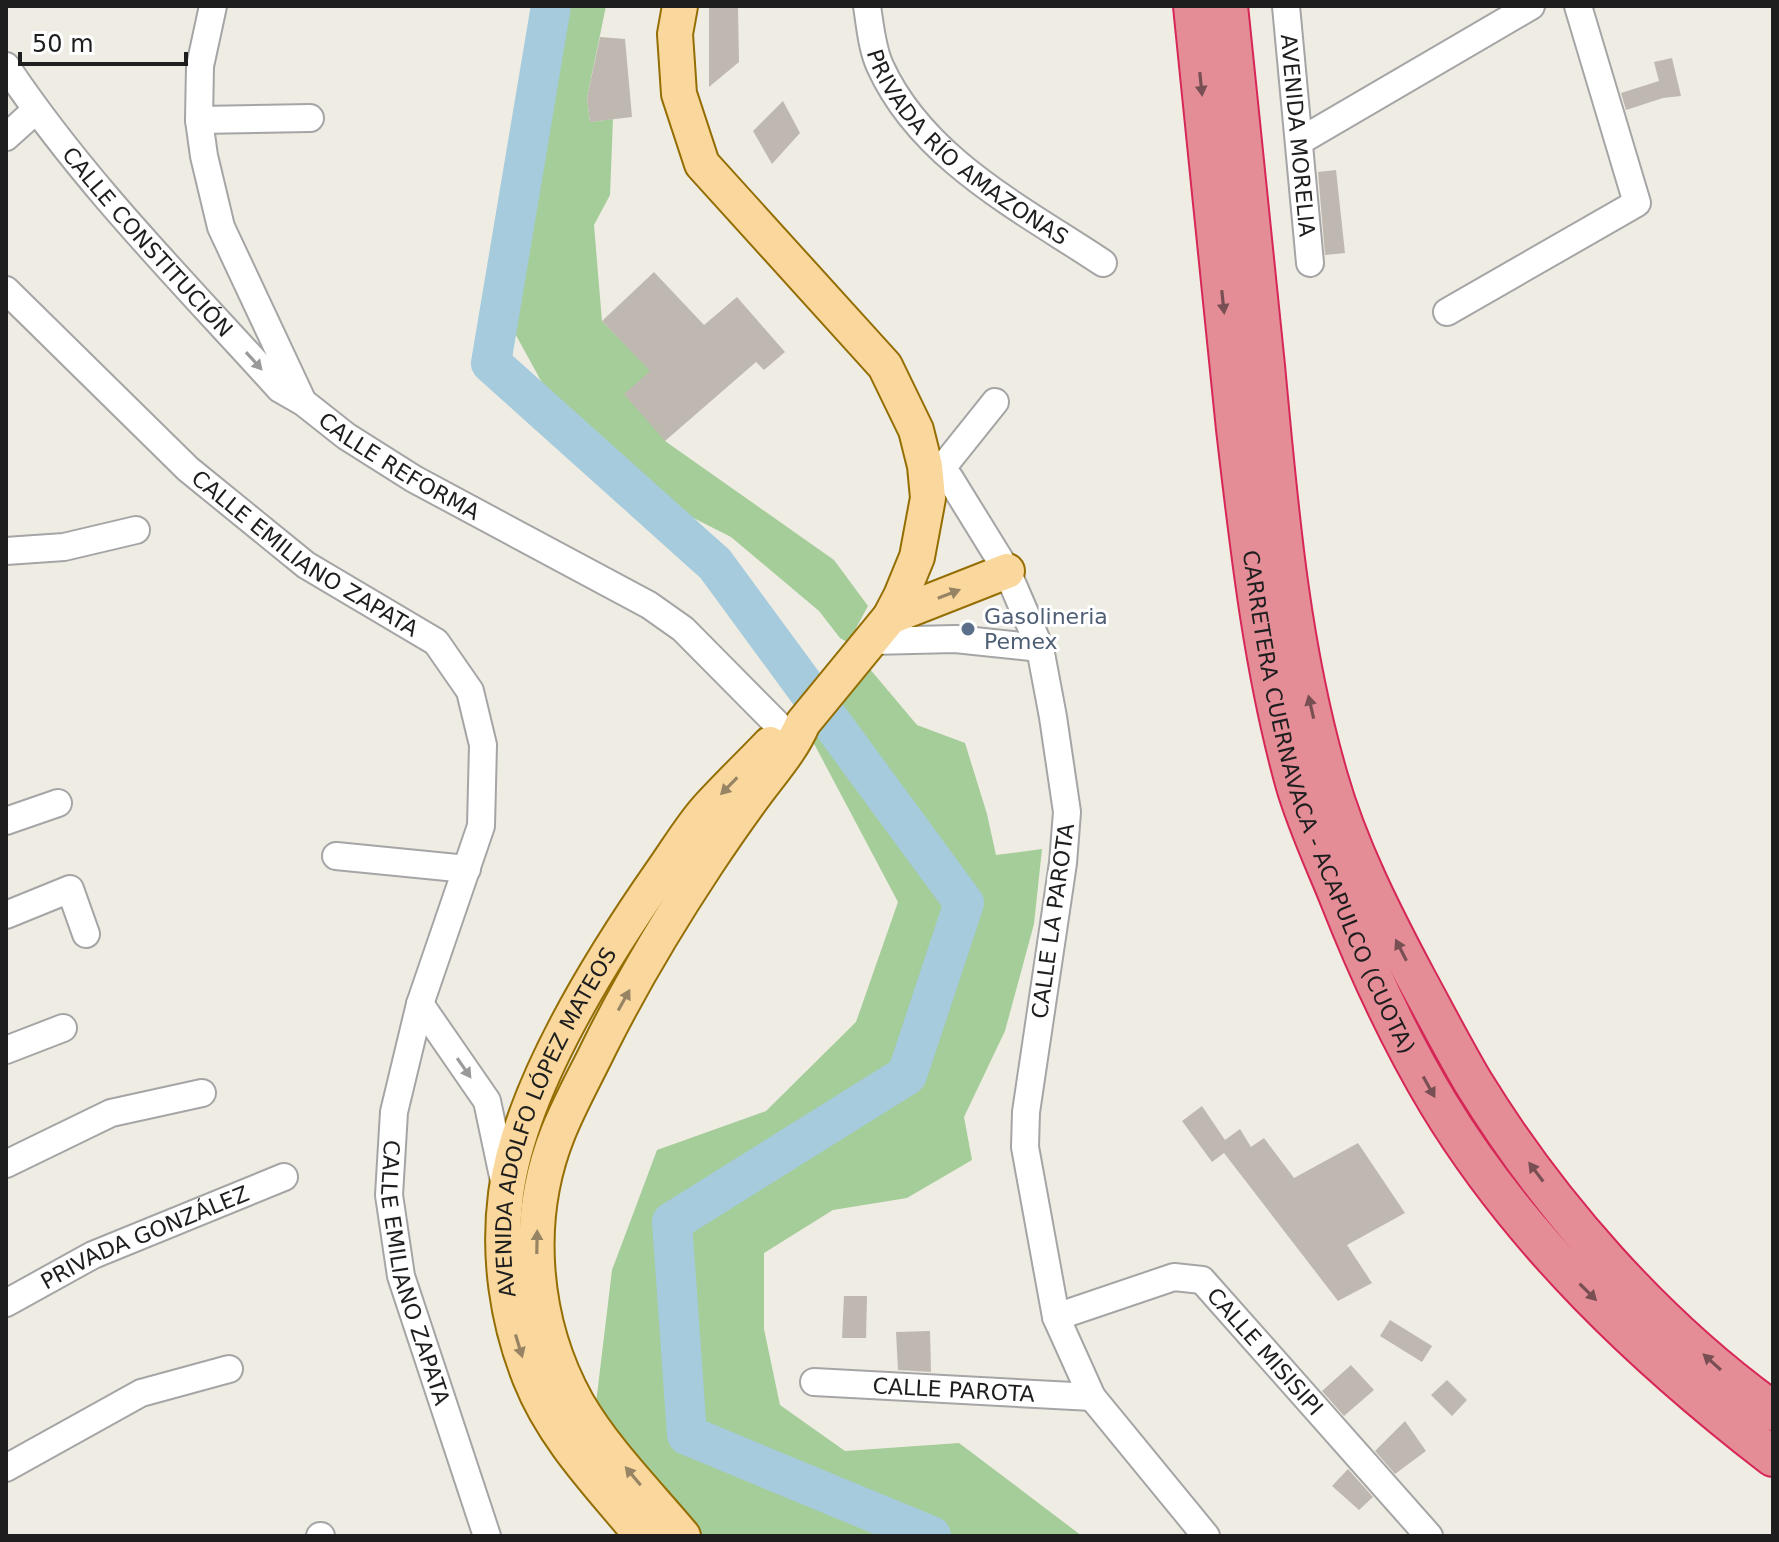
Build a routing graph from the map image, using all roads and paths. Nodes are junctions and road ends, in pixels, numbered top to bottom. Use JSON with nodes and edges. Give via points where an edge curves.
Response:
{"nodes":[{"id":1,"x":213,"y":6,"type":"edge"},
{"id":2,"x":680,"y":6,"type":"edge"},
{"id":3,"x":867,"y":6,"type":"edge"},
{"id":4,"x":1193,"y":6,"type":"edge"},
{"id":5,"x":1228,"y":6,"type":"edge"},
{"id":6,"x":1286,"y":6,"type":"edge"},
{"id":7,"x":1531,"y":6,"type":"edge"},
{"id":8,"x":1578,"y":6,"type":"edge"},
{"id":9,"x":6,"y":66,"type":"edge"},
{"id":10,"x":36,"y":110,"type":"junction"},
{"id":11,"x":310,"y":118,"type":"dead end"},
{"id":12,"x":199,"y":120,"type":"junction"},
{"id":13,"x":6,"y":137,"type":"edge"},
{"id":14,"x":1300,"y":141,"type":"junction"},
{"id":15,"x":1103,"y":263,"type":"dead end"},
{"id":16,"x":1310,"y":263,"type":"dead end"},
{"id":17,"x":6,"y":290,"type":"edge"},
{"id":18,"x":1447,"y":312,"type":"dead end"},
{"id":19,"x":303,"y":402,"type":"junction"},
{"id":20,"x":995,"y":402,"type":"dead end"},
{"id":21,"x":932,"y":469,"type":"junction"},
{"id":22,"x":136,"y":530,"type":"dead end"},
{"id":23,"x":6,"y":551,"type":"edge"},
{"id":24,"x":1007,"y":571,"type":"junction"},
{"id":25,"x":874,"y":637,"type":"junction"},
{"id":26,"x":1040,"y":648,"type":"junction"},
{"id":27,"x":798,"y":727,"type":"junction"},
{"id":28,"x":58,"y":803,"type":"dead end"},
{"id":29,"x":6,"y":821,"type":"edge"},
{"id":30,"x":336,"y":856,"type":"dead end"},
{"id":31,"x":467,"y":869,"type":"junction"},
{"id":32,"x":6,"y":915,"type":"edge"},
{"id":33,"x":86,"y":934,"type":"dead end"},
{"id":34,"x":420,"y":1004,"type":"junction"},
{"id":35,"x":63,"y":1028,"type":"dead end"},
{"id":36,"x":6,"y":1050,"type":"edge"},
{"id":37,"x":202,"y":1093,"type":"dead end"},
{"id":38,"x":6,"y":1164,"type":"edge"},
{"id":39,"x":284,"y":1177,"type":"dead end"},
{"id":40,"x":506,"y":1193,"type":"junction"},
{"id":41,"x":6,"y":1303,"type":"edge"},
{"id":42,"x":1056,"y":1317,"type":"junction"},
{"id":43,"x":229,"y":1369,"type":"dead end"},
{"id":44,"x":814,"y":1382,"type":"dead end"},
{"id":45,"x":1092,"y":1397,"type":"junction"},
{"id":46,"x":1773,"y":1411,"type":"edge"},
{"id":47,"x":1773,"y":1457,"type":"edge"},
{"id":48,"x":6,"y":1468,"type":"edge"},
{"id":49,"x":487,"y":1536,"type":"edge"},
{"id":50,"x":642,"y":1536,"type":"edge"},
{"id":51,"x":683,"y":1536,"type":"edge"},
{"id":52,"x":1206,"y":1536,"type":"edge"},
{"id":53,"x":1429,"y":1536,"type":"edge"}],
"edges":[{"from":1,"to":12,"type":"street","name":"CALLE REFORMA","via":[[200,66]]},
{"from":2,"to":21,"type":"main road","via":[[675,34],[679,94],[702,164],[885,366]]},
{"from":3,"to":15,"type":"street","name":"PRIVADA RÍO AMAZONAS","via":[[878,63],[933,143],[978,180]]},
{"from":4,"to":47,"type":"highway","name":"CARRETERA CUERNAVACA - ACAPULCO (CUOTA)","one_way":true,"via":[[1252,566],[1269,673],[1296,785],[1365,964],[1438,1104],[1495,1187],[1640,1345]]},
{"from":46,"to":5,"type":"highway","name":"CARRETERA CUERNAVACA - ACAPULCO (CUOTA)","one_way":true,"via":[[1738,1386],[1596,1250],[1531,1167],[1474,1083],[1357,858],[1328,778],[1301,667],[1283,558]]},
{"from":6,"to":14,"type":"street","name":"AVENIDA MORELIA"},
{"from":7,"to":14,"type":"street"},
{"from":8,"to":18,"type":"street","via":[[1637,203]]},
{"from":9,"to":10,"type":"street","name":"CALLE CONSTITUCIÓN"},
{"from":10,"to":13,"type":"street"},
{"from":10,"to":19,"type":"street","name":"CALLE CONSTITUCIÓN","one_way":true,"via":[[108,199],[269,377]]},
{"from":11,"to":12,"type":"street"},
{"from":12,"to":19,"type":"street","name":"CALLE REFORMA","via":[[221,227]]},
{"from":14,"to":16,"type":"street","name":"AVENIDA MORELIA"},
{"from":17,"to":31,"type":"street","name":"CALLE EMILIANO ZAPATA","via":[[188,469],[306,565],[436,642],[470,691],[483,745],[481,826]]},
{"from":19,"to":27,"type":"street","name":"CALLE REFORMA","via":[[414,479],[649,605]]},
{"from":20,"to":21,"type":"street"},
{"from":21,"to":24,"type":"street","name":"CALLE LA PAROTA","via":[[949,477]]},
{"from":21,"to":25,"type":"main road","via":[[917,557],[901,596]]},
{"from":22,"to":23,"type":"street","via":[[64,547]]},
{"from":25,"to":24,"type":"main road","one_way":true},
{"from":24,"to":26,"type":"street","name":"CALLE LA PAROTA"},
{"from":25,"to":26,"type":"street"},
{"from":25,"to":27,"type":"main road"},
{"from":26,"to":42,"type":"street","name":"CALLE LA PAROTA","via":[[1067,812],[1025,1147]]},
{"from":27,"to":40,"type":"main road","name":"AVENIDA ADOLFO LÓPEZ MATEOS","one_way":true,"via":[[705,811],[628,922],[574,1011],[536,1091],[517,1141]]},
{"from":51,"to":27,"type":"main road","name":"AVENIDA ADOLFO LÓPEZ MATEOS","one_way":true,"via":[[593,1428],[564,1377],[540,1292],[540,1198],[570,1105],[613,1021],[665,927]]},
{"from":28,"to":29,"type":"street"},
{"from":30,"to":31,"type":"street"},
{"from":31,"to":34,"type":"street","name":"CALLE EMILIANO ZAPATA"},
{"from":32,"to":33,"type":"street","via":[[70,889]]},
{"from":34,"to":40,"type":"street","one_way":true,"via":[[487,1101]]},
{"from":34,"to":49,"type":"street","name":"CALLE EMILIANO ZAPATA","via":[[394,1112],[389,1195],[401,1276]]},
{"from":35,"to":36,"type":"street"},
{"from":37,"to":38,"type":"street","via":[[111,1113]]},
{"from":39,"to":41,"type":"street","name":"PRIVADA GONZÁLEZ","via":[[93,1255]]},
{"from":40,"to":50,"type":"main road","name":"AVENIDA ADOLFO LÓPEZ MATEOS","one_way":true,"via":[[506,1286],[531,1381],[561,1438]]},
{"from":42,"to":45,"type":"street","name":"CALLE LA PAROTA"},
{"from":42,"to":53,"type":"street","name":"CALLE MISISIPI","via":[[1174,1277],[1202,1280]]},
{"from":43,"to":48,"type":"street","via":[[141,1393]]},
{"from":44,"to":45,"type":"street","name":"CALLE PAROTA"},
{"from":45,"to":52,"type":"street","name":"CALLE LA PAROTA"}]}
